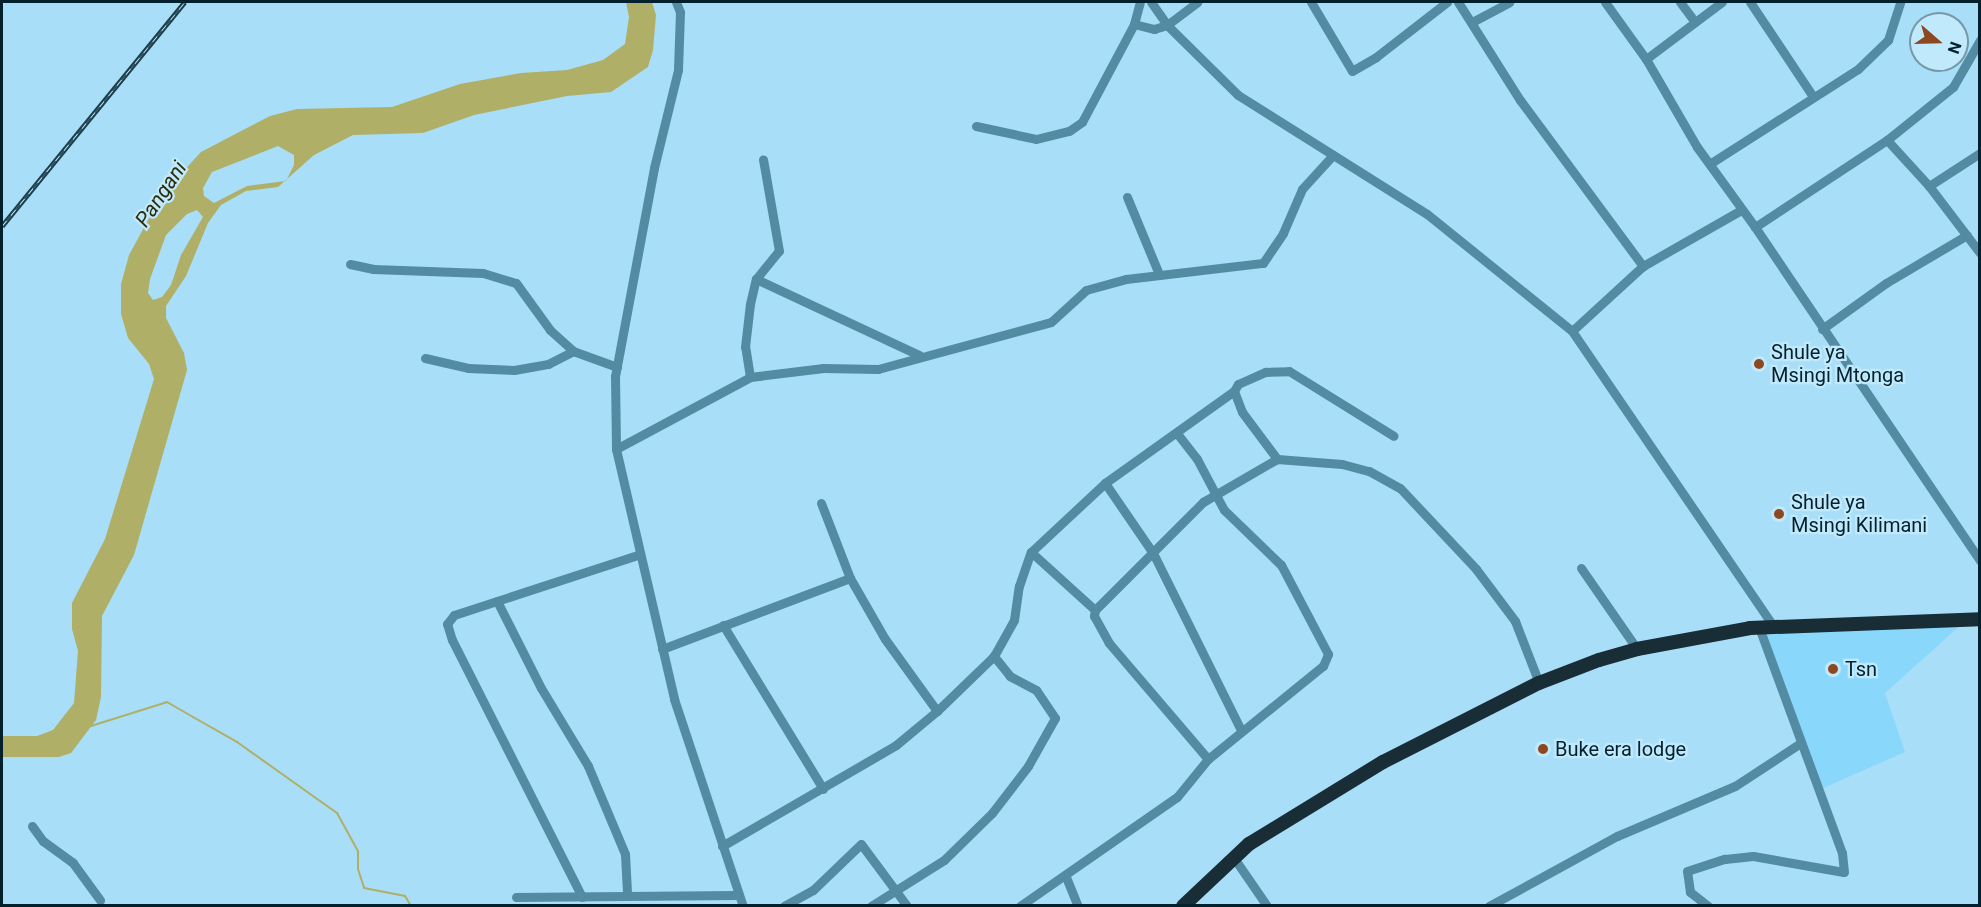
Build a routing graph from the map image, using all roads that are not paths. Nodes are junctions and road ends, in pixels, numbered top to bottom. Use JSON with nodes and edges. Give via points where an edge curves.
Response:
{"nodes":[{"id":1,"x":676,"y":2,"type":"edge"},
{"id":2,"x":1140,"y":2,"type":"edge"},
{"id":3,"x":1151,"y":2,"type":"edge"},
{"id":4,"x":1197,"y":2,"type":"edge"},
{"id":5,"x":1311,"y":2,"type":"edge"},
{"id":6,"x":1447,"y":2,"type":"edge"},
{"id":7,"x":1458,"y":2,"type":"edge"},
{"id":8,"x":1509,"y":2,"type":"edge"},
{"id":9,"x":1605,"y":2,"type":"edge"},
{"id":10,"x":1680,"y":2,"type":"edge"},
{"id":11,"x":1722,"y":2,"type":"edge"},
{"id":12,"x":1750,"y":2,"type":"edge"},
{"id":13,"x":1900,"y":2,"type":"edge"},
{"id":14,"x":1474,"y":21,"type":"junction"},
{"id":15,"x":1695,"y":22,"type":"junction"},
{"id":16,"x":1134,"y":24,"type":"junction"},
{"id":17,"x":1167,"y":25,"type":"junction"},
{"id":18,"x":1980,"y":40,"type":"edge"},
{"id":19,"x":1646,"y":59,"type":"junction"},
{"id":20,"x":1812,"y":95,"type":"junction"},
{"id":21,"x":975,"y":126,"type":"dead end"},
{"id":22,"x":1887,"y":140,"type":"junction"},
{"id":23,"x":1980,"y":153,"type":"edge"},
{"id":24,"x":1333,"y":155,"type":"junction"},
{"id":25,"x":763,"y":159,"type":"dead end"},
{"id":26,"x":1711,"y":163,"type":"junction"},
{"id":27,"x":1929,"y":186,"type":"junction"},
{"id":28,"x":1127,"y":196,"type":"dead end"},
{"id":29,"x":1741,"y":210,"type":"junction"},
{"id":30,"x":1755,"y":227,"type":"junction"},
{"id":31,"x":1967,"y":235,"type":"junction"},
{"id":32,"x":1980,"y":253,"type":"edge"},
{"id":33,"x":350,"y":264,"type":"dead end"},
{"id":34,"x":1643,"y":266,"type":"junction"},
{"id":35,"x":1158,"y":273,"type":"junction"},
{"id":36,"x":756,"y":279,"type":"junction"},
{"id":37,"x":1822,"y":329,"type":"junction"},
{"id":38,"x":1572,"y":332,"type":"junction"},
{"id":39,"x":573,"y":351,"type":"junction"},
{"id":40,"x":919,"y":355,"type":"junction"},
{"id":41,"x":425,"y":358,"type":"dead end"},
{"id":42,"x":617,"y":367,"type":"junction"},
{"id":43,"x":750,"y":377,"type":"junction"},
{"id":44,"x":1234,"y":391,"type":"junction"},
{"id":45,"x":1177,"y":433,"type":"junction"},
{"id":46,"x":1394,"y":436,"type":"dead end"},
{"id":47,"x":616,"y":449,"type":"junction"},
{"id":48,"x":1277,"y":459,"type":"junction"},
{"id":49,"x":1105,"y":483,"type":"junction"},
{"id":50,"x":1214,"y":493,"type":"junction"},
{"id":51,"x":821,"y":503,"type":"dead end"},
{"id":52,"x":1031,"y":552,"type":"junction"},
{"id":53,"x":1153,"y":553,"type":"junction"},
{"id":54,"x":638,"y":555,"type":"junction"},
{"id":55,"x":1980,"y":561,"type":"edge"},
{"id":56,"x":1581,"y":568,"type":"dead end"},
{"id":57,"x":850,"y":578,"type":"junction"},
{"id":58,"x":497,"y":601,"type":"junction"},
{"id":59,"x":1095,"y":610,"type":"junction"},
{"id":60,"x":1980,"y":619,"type":"edge"},
{"id":61,"x":723,"y":625,"type":"junction"},
{"id":62,"x":1774,"y":627,"type":"junction"},
{"id":63,"x":1759,"y":628,"type":"junction"},
{"id":64,"x":662,"y":649,"type":"junction"},
{"id":65,"x":1637,"y":649,"type":"junction"},
{"id":66,"x":994,"y":657,"type":"junction"},
{"id":67,"x":1539,"y":682,"type":"junction"},
{"id":68,"x":937,"y":711,"type":"junction"},
{"id":69,"x":1241,"y":730,"type":"junction"},
{"id":70,"x":1799,"y":744,"type":"junction"},
{"id":71,"x":1208,"y":759,"type":"junction"},
{"id":72,"x":823,"y":789,"type":"junction"},
{"id":73,"x":32,"y":826,"type":"dead end"},
{"id":74,"x":722,"y":846,"type":"junction"},
{"id":75,"x":1234,"y":858,"type":"junction"},
{"id":76,"x":1066,"y":877,"type":"junction"},
{"id":77,"x":896,"y":889,"type":"junction"},
{"id":78,"x":627,"y":893,"type":"junction"},
{"id":79,"x":737,"y":895,"type":"junction"},
{"id":80,"x":516,"y":897,"type":"dead end"},
{"id":81,"x":582,"y":897,"type":"junction"},
{"id":82,"x":100,"y":900,"type":"dead end"},
{"id":83,"x":743,"y":906,"type":"edge"},
{"id":84,"x":784,"y":906,"type":"edge"},
{"id":85,"x":871,"y":906,"type":"edge"},
{"id":86,"x":907,"y":906,"type":"edge"},
{"id":87,"x":1020,"y":906,"type":"edge"},
{"id":88,"x":1078,"y":906,"type":"edge"},
{"id":89,"x":1183,"y":906,"type":"edge"},
{"id":90,"x":1267,"y":906,"type":"edge"},
{"id":91,"x":1489,"y":906,"type":"edge"},
{"id":92,"x":1708,"y":906,"type":"edge"}],
"edges":[{"from":1,"to":42,"type":"street","via":[[680,12],[678,70],[654,168]]},
{"from":2,"to":16,"type":"street"},
{"from":3,"to":17,"type":"street"},
{"from":4,"to":17,"type":"street"},
{"from":5,"to":6,"type":"street","via":[[1352,71]]},
{"from":7,"to":14,"type":"street"},
{"from":8,"to":14,"type":"street"},
{"from":9,"to":19,"type":"street"},
{"from":10,"to":15,"type":"street"},
{"from":11,"to":15,"type":"street"},
{"from":12,"to":20,"type":"street"},
{"from":13,"to":20,"type":"street","via":[[1888,40],[1858,69]]},
{"from":14,"to":34,"type":"street","via":[[1520,100]]},
{"from":15,"to":19,"type":"street"},
{"from":16,"to":17,"type":"street","via":[[1154,29]]},
{"from":16,"to":21,"type":"street","via":[[1082,122],[1069,132],[1036,139]]},
{"from":17,"to":24,"type":"street","via":[[1238,95]]},
{"from":18,"to":22,"type":"street","via":[[1953,87]]},
{"from":19,"to":26,"type":"street","via":[[1697,147]]},
{"from":20,"to":26,"type":"street"},
{"from":22,"to":27,"type":"street"},
{"from":22,"to":30,"type":"street"},
{"from":23,"to":27,"type":"street"},
{"from":24,"to":35,"type":"street","via":[[1302,189],[1283,233],[1263,263],[1244,268]]},
{"from":24,"to":38,"type":"street","via":[[1427,214]]},
{"from":25,"to":36,"type":"street","via":[[779,251]]},
{"from":26,"to":29,"type":"street"},
{"from":27,"to":31,"type":"street"},
{"from":28,"to":35,"type":"street"},
{"from":29,"to":30,"type":"street"},
{"from":29,"to":34,"type":"street"},
{"from":30,"to":37,"type":"street"},
{"from":31,"to":32,"type":"street"},
{"from":31,"to":37,"type":"street","via":[[1886,283]]},
{"from":33,"to":39,"type":"street","via":[[373,269],[483,273],[516,283],[550,330]]},
{"from":34,"to":38,"type":"street"},
{"from":35,"to":40,"type":"street","via":[[1086,290],[1051,322]]},
{"from":36,"to":40,"type":"street"},
{"from":36,"to":43,"type":"street","via":[[745,347]]},
{"from":37,"to":55,"type":"street"},
{"from":38,"to":62,"type":"street"},
{"from":39,"to":41,"type":"street","via":[[548,364],[514,370],[468,368]]},
{"from":39,"to":42,"type":"street"},
{"from":40,"to":43,"type":"street","via":[[878,369],[823,368]]},
{"from":42,"to":47,"type":"street"},
{"from":43,"to":47,"type":"street"},
{"from":44,"to":45,"type":"street","via":[[1195,416]]},
{"from":44,"to":46,"type":"street","via":[[1238,384],[1265,372],[1289,371]]},
{"from":44,"to":48,"type":"street","via":[[1242,412]]},
{"from":45,"to":49,"type":"street"},
{"from":45,"to":50,"type":"street","via":[[1197,459]]},
{"from":47,"to":54,"type":"street"},
{"from":48,"to":50,"type":"street"},
{"from":48,"to":67,"type":"street","via":[[1369,471],[1400,488],[1476,569],[1515,621]]},
{"from":49,"to":52,"type":"street"},
{"from":49,"to":53,"type":"street"},
{"from":50,"to":53,"type":"street"},
{"from":50,"to":69,"type":"street","via":[[1224,510],[1281,565],[1328,654],[1323,666]]},
{"from":51,"to":57,"type":"street"},
{"from":52,"to":59,"type":"street"},
{"from":52,"to":66,"type":"street","via":[[1018,586],[1014,620]]},
{"from":53,"to":59,"type":"street"},
{"from":53,"to":69,"type":"street"},
{"from":54,"to":58,"type":"street"},
{"from":54,"to":64,"type":"street"},
{"from":56,"to":65,"type":"street"},
{"from":57,"to":61,"type":"street"},
{"from":57,"to":68,"type":"street","via":[[885,639]]},
{"from":58,"to":78,"type":"street","via":[[541,688],[588,766],[625,854]]},
{"from":58,"to":81,"type":"street","via":[[454,615],[447,624],[449,631]]},
{"from":59,"to":71,"type":"street","via":[[1094,616],[1109,643]]},
{"from":60,"to":62,"type":"highway"},
{"from":61,"to":64,"type":"street"},
{"from":61,"to":72,"type":"street"},
{"from":62,"to":63,"type":"highway"},
{"from":63,"to":65,"type":"highway"},
{"from":63,"to":70,"type":"street"},
{"from":64,"to":74,"type":"street"},
{"from":65,"to":67,"type":"highway"},
{"from":66,"to":68,"type":"street"},
{"from":66,"to":77,"type":"street","via":[[1010,676],[1036,690],[1055,718],[1028,766],[992,813],[944,860]]},
{"from":67,"to":75,"type":"highway","via":[[1383,762]]},
{"from":68,"to":72,"type":"street","via":[[896,744]]},
{"from":69,"to":71,"type":"street"},
{"from":70,"to":91,"type":"street","via":[[1735,786],[1617,836]]},
{"from":70,"to":92,"type":"street","via":[[1842,853],[1844,872],[1753,856],[1725,859],[1687,871],[1690,892]]},
{"from":71,"to":76,"type":"street","via":[[1177,797]]},
{"from":72,"to":74,"type":"street"},
{"from":73,"to":82,"type":"street","via":[[43,841],[73,863]]},
{"from":74,"to":79,"type":"street"},
{"from":75,"to":89,"type":"highway"},
{"from":75,"to":90,"type":"street"},
{"from":76,"to":87,"type":"street"},
{"from":76,"to":88,"type":"street"},
{"from":77,"to":84,"type":"street","via":[[861,844],[813,890]]},
{"from":77,"to":85,"type":"street"},
{"from":77,"to":86,"type":"street"},
{"from":78,"to":79,"type":"street"},
{"from":78,"to":81,"type":"street"},
{"from":79,"to":83,"type":"street"},
{"from":80,"to":81,"type":"street"}]}
